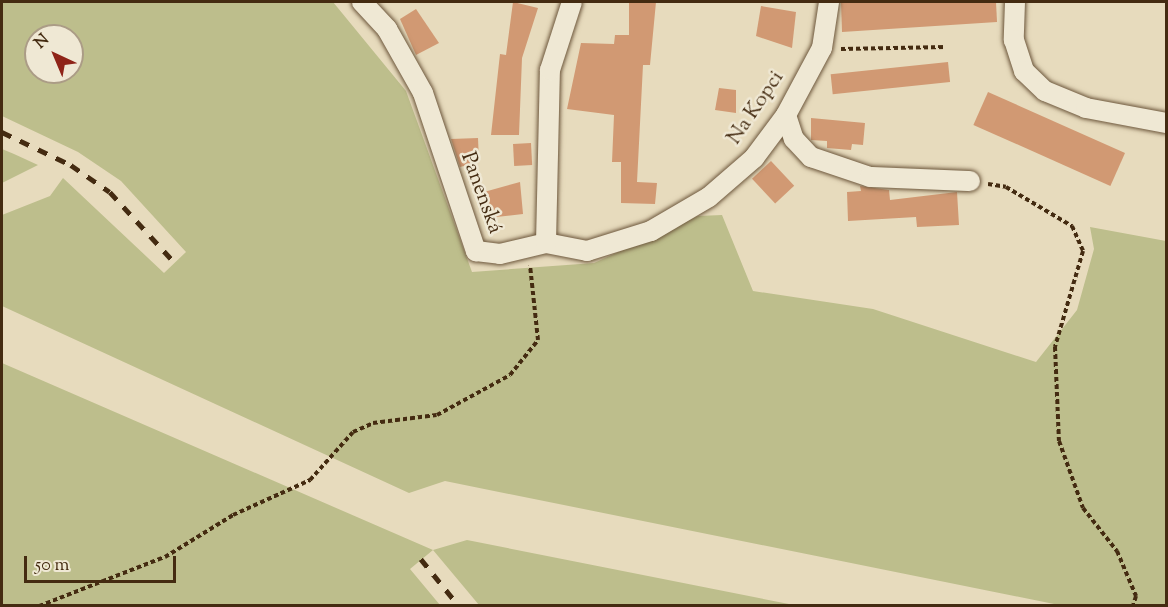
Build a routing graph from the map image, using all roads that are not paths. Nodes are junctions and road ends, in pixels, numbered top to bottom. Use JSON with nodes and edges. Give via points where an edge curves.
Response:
{"nodes":[{"id":1,"x":362,"y":2,"type":"edge"},
{"id":2,"x":572,"y":2,"type":"edge"},
{"id":3,"x":829,"y":2,"type":"edge"},
{"id":4,"x":1015,"y":2,"type":"edge"},
{"id":5,"x":786,"y":115,"type":"junction"},
{"id":6,"x":1167,"y":123,"type":"edge"},
{"id":7,"x":970,"y":181,"type":"road end"},
{"id":8,"x":546,"y":243,"type":"junction"}],
"edges":[{"from":1,"to":8,"type":"street","name":"Panenská","via":[[387,29],[423,93],[476,251],[500,254]]},
{"from":2,"to":8,"type":"street","via":[[550,70]]},
{"from":3,"to":5,"type":"street","name":"Na Kopci","via":[[822,48]]},
{"from":4,"to":6,"type":"street","via":[[1014,40],[1021,61],[1045,92],[1086,108]]},
{"from":5,"to":7,"type":"street","via":[[794,140],[812,157],[870,177]]},
{"from":5,"to":8,"type":"street","name":"Na Kopci","via":[[754,158],[710,197],[651,231],[587,251]]}]}
